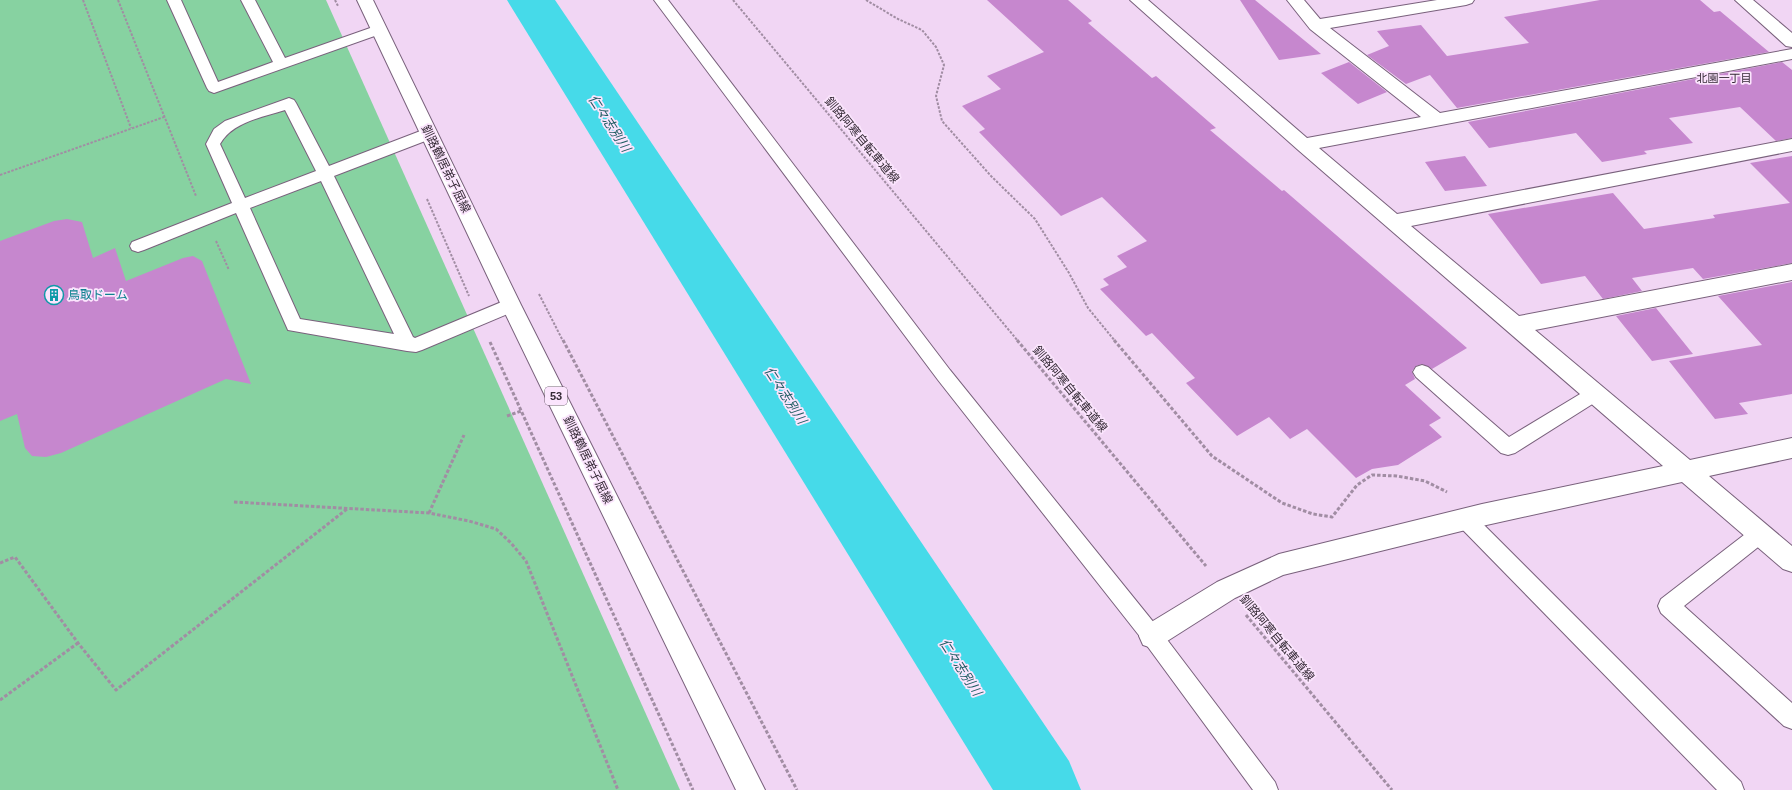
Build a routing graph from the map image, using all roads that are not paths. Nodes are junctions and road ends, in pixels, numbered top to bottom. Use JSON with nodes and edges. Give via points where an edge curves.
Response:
{"nodes":[{"id":1,"x":174,"y":0,"type":"edge"},
{"id":2,"x":248,"y":0,"type":"edge"},
{"id":3,"x":365,"y":0,"type":"edge"},
{"id":4,"x":661,"y":0,"type":"edge"},
{"id":5,"x":1138,"y":0,"type":"edge"},
{"id":6,"x":1295,"y":0,"type":"edge"},
{"id":7,"x":1466,"y":0,"type":"edge"},
{"id":8,"x":1743,"y":0,"type":"edge"},
{"id":9,"x":1316,"y":24,"type":"junction"},
{"id":10,"x":378,"y":30,"type":"junction"},
{"id":11,"x":1790,"y":38,"type":"edge"},
{"id":12,"x":1792,"y":54,"type":"edge"},
{"id":13,"x":281,"y":64,"type":"junction"},
{"id":14,"x":1437,"y":120,"type":"junction"},
{"id":15,"x":428,"y":134,"type":"junction"},
{"id":16,"x":1792,"y":144,"type":"edge"},
{"id":17,"x":1303,"y":145,"type":"junction"},
{"id":18,"x":325,"y":173,"type":"junction"},
{"id":19,"x":241,"y":205,"type":"junction"},
{"id":20,"x":1394,"y":222,"type":"junction"},
{"id":21,"x":138,"y":246,"type":"dead end"},
{"id":22,"x":1792,"y":272,"type":"edge"},
{"id":23,"x":512,"y":305,"type":"junction"},
{"id":24,"x":1516,"y":325,"type":"junction"},
{"id":25,"x":407,"y":344,"type":"junction"},
{"id":26,"x":1422,"y":372,"type":"dead end"},
{"id":27,"x":1596,"y":393,"type":"junction"},
{"id":28,"x":1792,"y":448,"type":"edge"},
{"id":29,"x":1687,"y":471,"type":"junction"},
{"id":30,"x":1474,"y":517,"type":"junction"},
{"id":31,"x":1760,"y":534,"type":"junction"},
{"id":32,"x":1792,"y":561,"type":"edge"},
{"id":33,"x":1152,"y":636,"type":"junction"},
{"id":34,"x":1792,"y":718,"type":"edge"},
{"id":35,"x":751,"y":790,"type":"edge"},
{"id":36,"x":1267,"y":790,"type":"edge"},
{"id":37,"x":1733,"y":790,"type":"edge"}],
"edges":[{"from":1,"to":13,"type":"lane","via":[[214,88]]},
{"from":2,"to":13,"type":"lane"},
{"from":3,"to":10,"type":"street","name":"釧路鶴居弟子屈線","number":"53"},
{"from":4,"to":33,"type":"lane","via":[[944,375]]},
{"from":5,"to":17,"type":"street"},
{"from":6,"to":9,"type":"street"},
{"from":7,"to":9,"type":"street"},
{"from":8,"to":11,"type":"street"},
{"from":9,"to":14,"type":"street"},
{"from":10,"to":13,"type":"lane"},
{"from":10,"to":15,"type":"street","name":"釧路鶴居弟子屈線","number":"53"},
{"from":12,"to":14,"type":"street"},
{"from":14,"to":17,"type":"street"},
{"from":15,"to":18,"type":"lane"},
{"from":15,"to":23,"type":"street","name":"釧路鶴居弟子屈線","number":"53"},
{"from":16,"to":20,"type":"street"},
{"from":17,"to":20,"type":"street"},
{"from":18,"to":19,"type":"lane"},
{"from":18,"to":19,"type":"lane","via":[[289,103],[230,124],[219,133],[213,144]]},
{"from":18,"to":25,"type":"lane"},
{"from":19,"to":21,"type":"lane"},
{"from":19,"to":25,"type":"lane","via":[[294,325]]},
{"from":20,"to":24,"type":"street"},
{"from":22,"to":24,"type":"street"},
{"from":23,"to":25,"type":"lane","via":[[416,345]]},
{"from":23,"to":35,"type":"street","name":"釧路鶴居弟子屈線","number":"53"},
{"from":24,"to":27,"type":"street"},
{"from":26,"to":27,"type":"lane","via":[[1508,447]]},
{"from":27,"to":29,"type":"street"},
{"from":28,"to":29,"type":"street"},
{"from":29,"to":30,"type":"street"},
{"from":29,"to":31,"type":"street"},
{"from":30,"to":33,"type":"street","via":[[1279,565],[1226,590]]},
{"from":30,"to":37,"type":"lane"},
{"from":31,"to":32,"type":"street"},
{"from":31,"to":34,"type":"lane","via":[[1668,606]]},
{"from":33,"to":36,"type":"lane"}]}
